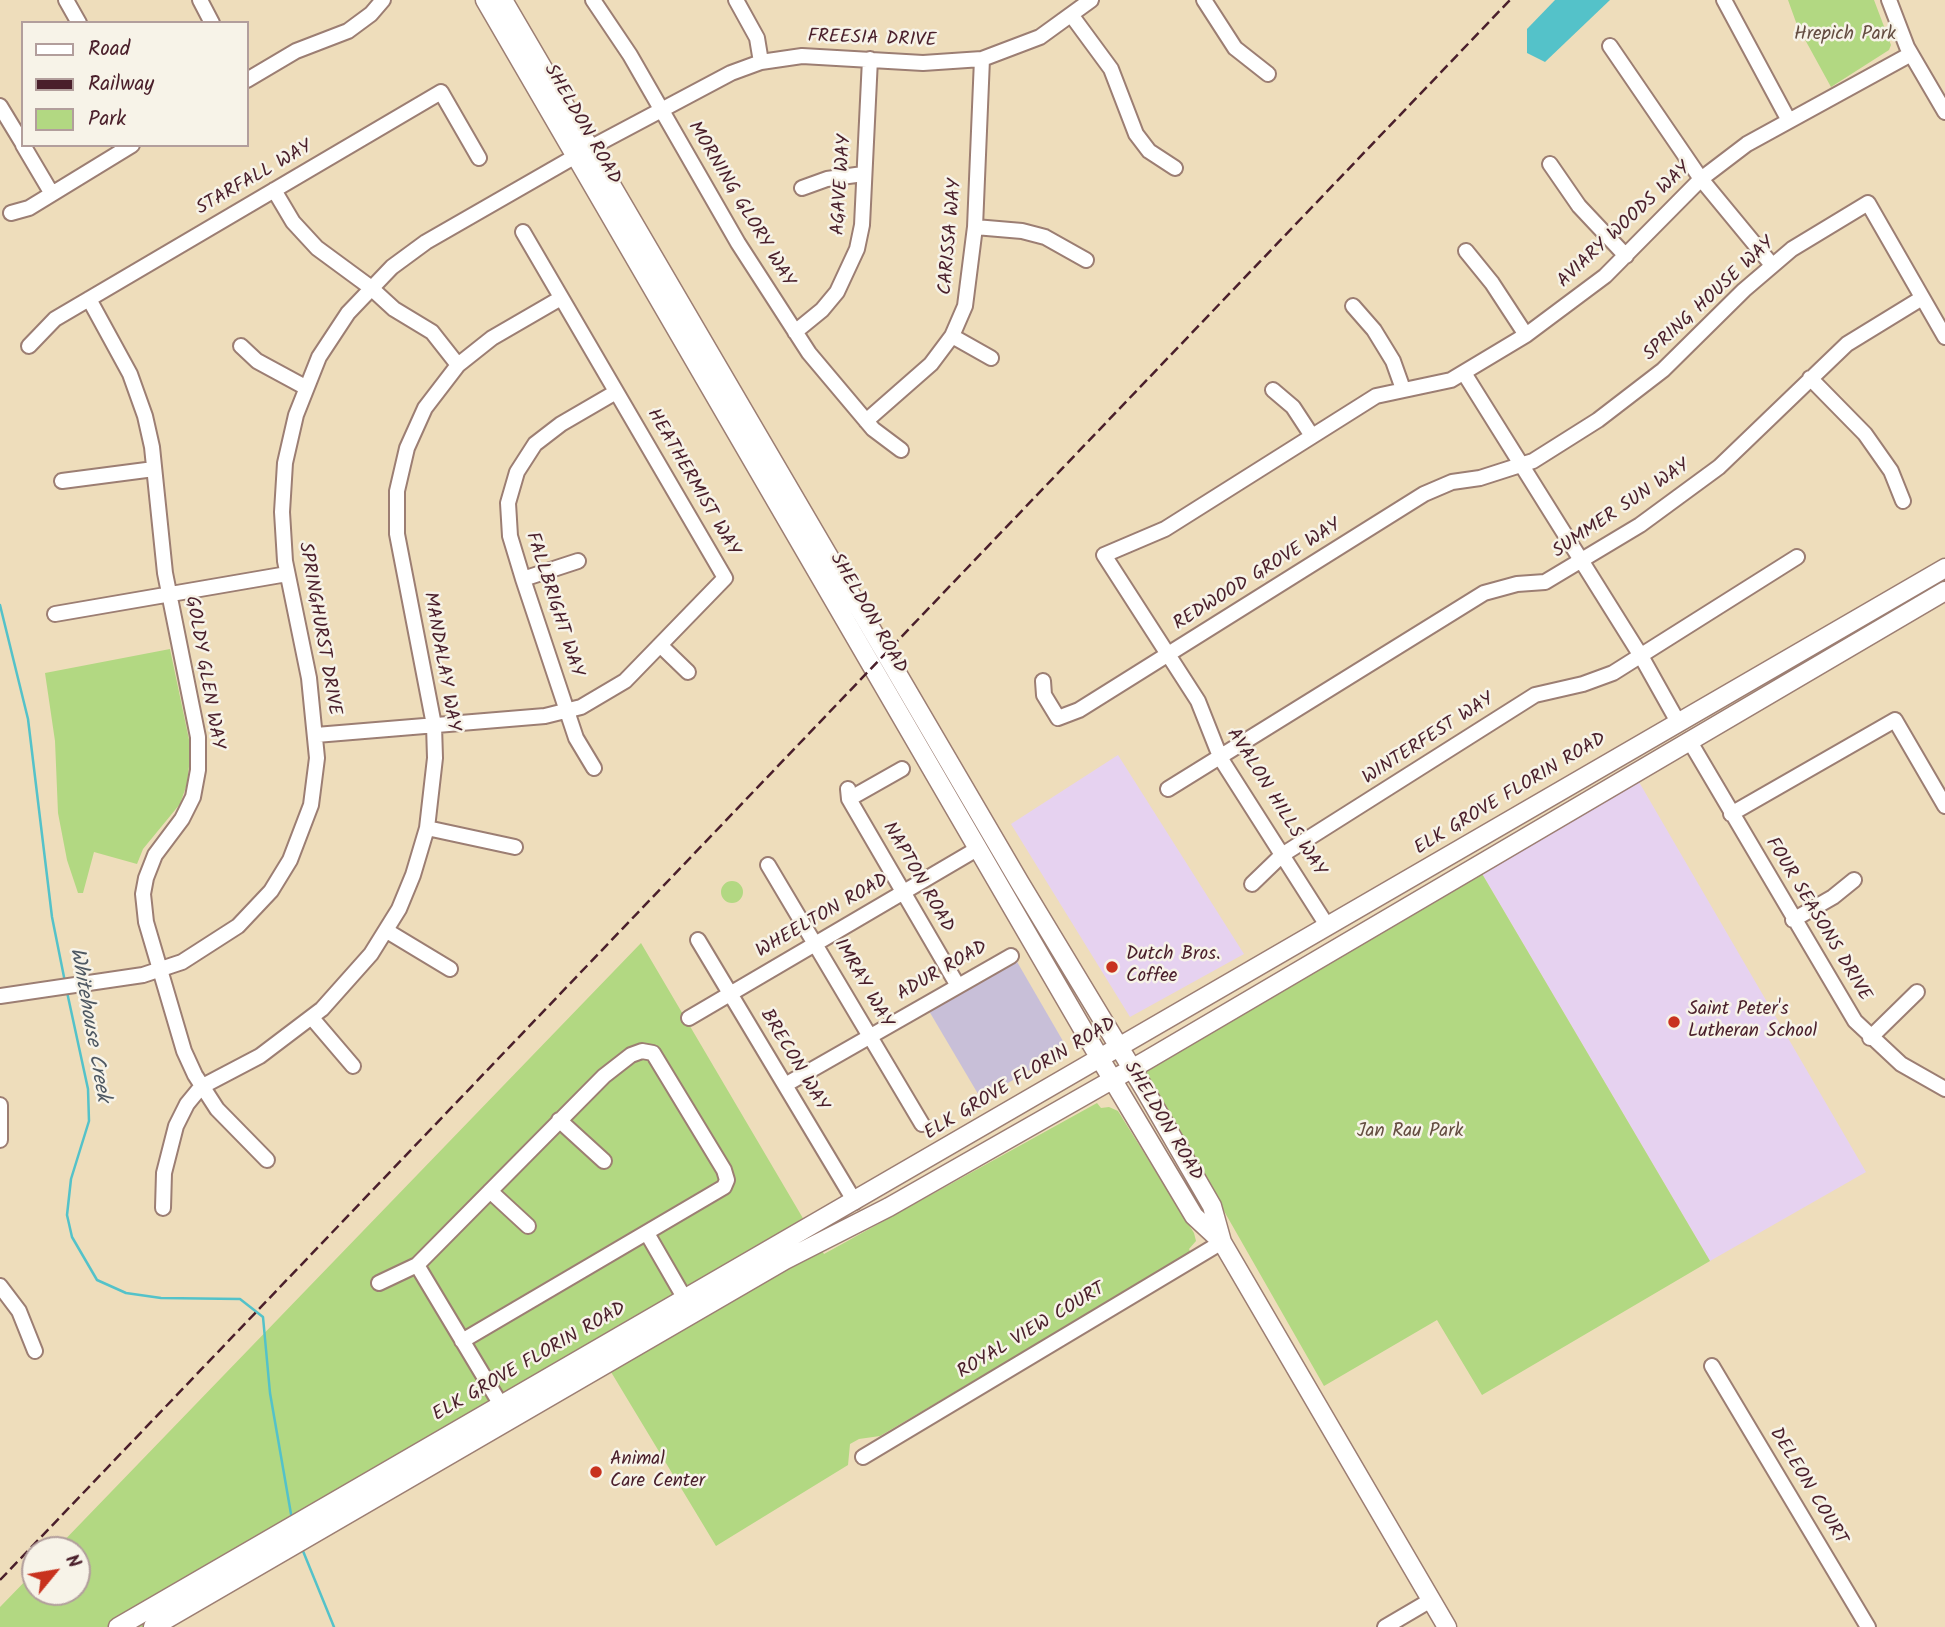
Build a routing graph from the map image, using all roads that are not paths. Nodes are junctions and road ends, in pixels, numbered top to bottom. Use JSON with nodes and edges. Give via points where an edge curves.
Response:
{"nodes":[{"id":1,"x":66,"y":0,"type":"edge"},
{"id":2,"x":200,"y":0,"type":"edge"},
{"id":3,"x":383,"y":0,"type":"edge"},
{"id":4,"x":485,"y":0,"type":"edge"},
{"id":5,"x":503,"y":0,"type":"edge"},
{"id":6,"x":593,"y":0,"type":"edge"},
{"id":7,"x":736,"y":0,"type":"edge"},
{"id":8,"x":1090,"y":0,"type":"edge"},
{"id":9,"x":1204,"y":0,"type":"edge"},
{"id":10,"x":1724,"y":0,"type":"edge"},
{"id":11,"x":1889,"y":0,"type":"edge"},
{"id":12,"x":1072,"y":16,"type":"junction"},
{"id":13,"x":78,"y":21,"type":"edge"},
{"id":14,"x":211,"y":21,"type":"edge"},
{"id":15,"x":1610,"y":46,"type":"dead end"},
{"id":16,"x":1911,"y":54,"type":"junction"},
{"id":17,"x":870,"y":59,"type":"junction"},
{"id":18,"x":982,"y":59,"type":"junction"},
{"id":19,"x":761,"y":62,"type":"junction"},
{"id":20,"x":1268,"y":74,"type":"dead end"},
{"id":21,"x":248,"y":79,"type":"edge"},
{"id":22,"x":0,"y":106,"type":"edge"},
{"id":23,"x":660,"y":109,"type":"junction"},
{"id":24,"x":1945,"y":112,"type":"edge"},
{"id":25,"x":1788,"y":119,"type":"junction"},
{"id":26,"x":21,"y":142,"type":"edge"},
{"id":27,"x":24,"y":147,"type":"edge"},
{"id":28,"x":129,"y":147,"type":"edge"},
{"id":29,"x":582,"y":152,"type":"junction"},
{"id":30,"x":479,"y":158,"type":"dead end"},
{"id":31,"x":1550,"y":164,"type":"dead end"},
{"id":32,"x":1175,"y":168,"type":"dead end"},
{"id":33,"x":863,"y":174,"type":"junction"},
{"id":34,"x":1701,"y":179,"type":"junction"},
{"id":35,"x":802,"y":188,"type":"dead end"},
{"id":36,"x":274,"y":190,"type":"junction"},
{"id":37,"x":52,"y":194,"type":"junction"},
{"id":38,"x":11,"y":212,"type":"dead end"},
{"id":39,"x":975,"y":227,"type":"junction"},
{"id":40,"x":523,"y":232,"type":"dead end"},
{"id":41,"x":1466,"y":251,"type":"dead end"},
{"id":42,"x":1626,"y":256,"type":"junction"},
{"id":43,"x":1086,"y":260,"type":"dead end"},
{"id":44,"x":1772,"y":265,"type":"junction"},
{"id":45,"x":370,"y":287,"type":"junction"},
{"id":46,"x":561,"y":298,"type":"junction"},
{"id":47,"x":1922,"y":298,"type":"junction"},
{"id":48,"x":89,"y":299,"type":"junction"},
{"id":49,"x":1353,"y":306,"type":"dead end"},
{"id":50,"x":795,"y":332,"type":"junction"},
{"id":51,"x":1526,"y":335,"type":"junction"},
{"id":52,"x":952,"y":336,"type":"junction"},
{"id":53,"x":1945,"y":337,"type":"edge"},
{"id":54,"x":29,"y":346,"type":"dead end"},
{"id":55,"x":241,"y":346,"type":"dead end"},
{"id":56,"x":990,"y":358,"type":"dead end"},
{"id":57,"x":458,"y":365,"type":"junction"},
{"id":58,"x":1464,"y":373,"type":"junction"},
{"id":59,"x":1810,"y":378,"type":"junction"},
{"id":60,"x":305,"y":387,"type":"junction"},
{"id":61,"x":1403,"y":389,"type":"junction"},
{"id":62,"x":1273,"y":390,"type":"dead end"},
{"id":63,"x":616,"y":392,"type":"junction"},
{"id":64,"x":866,"y":421,"type":"junction"},
{"id":65,"x":1312,"y":436,"type":"junction"},
{"id":66,"x":901,"y":450,"type":"dead end"},
{"id":67,"x":1520,"y":464,"type":"junction"},
{"id":68,"x":154,"y":469,"type":"junction"},
{"id":69,"x":62,"y":481,"type":"dead end"},
{"id":70,"x":1903,"y":501,"type":"dead end"},
{"id":71,"x":1104,"y":555,"type":"joint"},
{"id":72,"x":1797,"y":557,"type":"dead end"},
{"id":73,"x":578,"y":561,"type":"dead end"},
{"id":74,"x":1582,"y":561,"type":"junction"},
{"id":75,"x":1945,"y":568,"type":"edge"},
{"id":76,"x":287,"y":574,"type":"junction"},
{"id":77,"x":523,"y":579,"type":"junction"},
{"id":78,"x":1945,"y":591,"type":"edge"},
{"id":79,"x":169,"y":592,"type":"junction"},
{"id":80,"x":55,"y":614,"type":"dead end"},
{"id":81,"x":660,"y":645,"type":"junction"},
{"id":82,"x":1169,"y":656,"type":"junction"},
{"id":83,"x":1641,"y":656,"type":"junction"},
{"id":84,"x":1788,"y":659,"type":"junction"},
{"id":85,"x":688,"y":672,"type":"dead end"},
{"id":86,"x":1043,"y":681,"type":"dead end"},
{"id":87,"x":567,"y":711,"type":"junction"},
{"id":88,"x":1678,"y":722,"type":"junction"},
{"id":89,"x":434,"y":725,"type":"junction"},
{"id":90,"x":316,"y":735,"type":"junction"},
{"id":91,"x":1689,"y":740,"type":"junction"},
{"id":92,"x":1221,"y":759,"type":"junction"},
{"id":93,"x":1659,"y":760,"type":"junction"},
{"id":94,"x":594,"y":768,"type":"dead end"},
{"id":95,"x":902,"y":769,"type":"dead end"},
{"id":96,"x":1168,"y":789,"type":"dead end"},
{"id":97,"x":1945,"y":806,"type":"edge"},
{"id":98,"x":1731,"y":814,"type":"junction"},
{"id":99,"x":958,"y":816,"type":"junction"},
{"id":100,"x":427,"y":828,"type":"junction"},
{"id":101,"x":515,"y":847,"type":"dead end"},
{"id":102,"x":977,"y":849,"type":"junction"},
{"id":103,"x":1282,"y":855,"type":"junction"},
{"id":104,"x":768,"y":865,"type":"dead end"},
{"id":105,"x":1854,"y":880,"type":"dead end"},
{"id":106,"x":1020,"y":883,"type":"junction"},
{"id":107,"x":1252,"y":884,"type":"dead end"},
{"id":108,"x":903,"y":892,"type":"junction"},
{"id":109,"x":1793,"y":920,"type":"junction"},
{"id":110,"x":1328,"y":928,"type":"junction"},
{"id":111,"x":387,"y":931,"type":"junction"},
{"id":112,"x":698,"y":940,"type":"dead end"},
{"id":113,"x":816,"y":943,"type":"junction"},
{"id":114,"x":1011,"y":956,"type":"dead end"},
{"id":115,"x":160,"y":968,"type":"junction"},
{"id":116,"x":450,"y":969,"type":"dead end"},
{"id":117,"x":958,"y":986,"type":"junction"},
{"id":118,"x":1917,"y":992,"type":"dead end"},
{"id":119,"x":729,"y":994,"type":"junction"},
{"id":120,"x":0,"y":996,"type":"edge"},
{"id":121,"x":312,"y":1018,"type":"junction"},
{"id":122,"x":689,"y":1018,"type":"dead end"},
{"id":123,"x":870,"y":1036,"type":"junction"},
{"id":124,"x":1870,"y":1038,"type":"junction"},
{"id":125,"x":1118,"y":1046,"type":"junction"},
{"id":126,"x":1099,"y":1057,"type":"junction"},
{"id":127,"x":353,"y":1066,"type":"dead end"},
{"id":128,"x":1130,"y":1068,"type":"junction"},
{"id":129,"x":1111,"y":1078,"type":"junction"},
{"id":130,"x":785,"y":1084,"type":"junction"},
{"id":131,"x":201,"y":1087,"type":"junction"},
{"id":132,"x":1945,"y":1089,"type":"edge"},
{"id":133,"x":0,"y":1105,"type":"edge"},
{"id":134,"x":559,"y":1120,"type":"junction"},
{"id":135,"x":922,"y":1124,"type":"dead end"},
{"id":136,"x":0,"y":1140,"type":"edge"},
{"id":137,"x":267,"y":1160,"type":"dead end"},
{"id":138,"x":604,"y":1161,"type":"dead end"},
{"id":139,"x":490,"y":1191,"type":"junction"},
{"id":140,"x":855,"y":1202,"type":"junction"},
{"id":141,"x":163,"y":1208,"type":"dead end"},
{"id":142,"x":528,"y":1226,"type":"dead end"},
{"id":143,"x":841,"y":1231,"type":"junction"},
{"id":144,"x":648,"y":1235,"type":"junction"},
{"id":145,"x":1222,"y":1242,"type":"junction"},
{"id":146,"x":417,"y":1265,"type":"junction"},
{"id":147,"x":379,"y":1283,"type":"dead end"},
{"id":148,"x":0,"y":1286,"type":"edge"},
{"id":149,"x":685,"y":1298,"type":"junction"},
{"id":150,"x":462,"y":1341,"type":"junction"},
{"id":151,"x":35,"y":1351,"type":"dead end"},
{"id":152,"x":1712,"y":1366,"type":"dead end"},
{"id":153,"x":507,"y":1411,"type":"junction"},
{"id":154,"x":863,"y":1457,"type":"dead end"},
{"id":155,"x":1431,"y":1600,"type":"junction"},
{"id":156,"x":118,"y":1627,"type":"edge"},
{"id":157,"x":153,"y":1627,"type":"edge"},
{"id":158,"x":1385,"y":1627,"type":"edge"},
{"id":159,"x":1447,"y":1627,"type":"edge"},
{"id":160,"x":1868,"y":1627,"type":"edge"}],
"edges":[{"from":1,"to":13,"type":"street"},
{"from":2,"to":14,"type":"street"},
{"from":3,"to":21,"type":"street","via":[[348,31],[296,51]]},
{"from":4,"to":29,"type":"main road","name":"SHELDON ROAD"},
{"from":5,"to":29,"type":"main road","name":"SHELDON ROAD"},
{"from":6,"to":23,"type":"street","name":"MORNING GLORY WAY"},
{"from":7,"to":19,"type":"street","via":[[757,38]]},
{"from":8,"to":12,"type":"street","name":"FREESIA DRIVE"},
{"from":9,"to":20,"type":"street","via":[[1235,48]]},
{"from":10,"to":25,"type":"street"},
{"from":11,"to":16,"type":"street"},
{"from":12,"to":18,"type":"street","name":"FREESIA DRIVE","via":[[1030,41]]},
{"from":12,"to":32,"type":"street","via":[[1111,69],[1136,134],[1149,151]]},
{"from":15,"to":34,"type":"street"},
{"from":16,"to":24,"type":"street"},
{"from":16,"to":25,"type":"street","name":"AVIARY WOODS WAY"},
{"from":17,"to":18,"type":"street","name":"FREESIA DRIVE","via":[[923,63]]},
{"from":17,"to":19,"type":"street","name":"FREESIA DRIVE","via":[[802,56]]},
{"from":17,"to":33,"type":"street","name":"AGAVE WAY"},
{"from":18,"to":39,"type":"street","name":"CARISSA WAY"},
{"from":19,"to":23,"type":"street","name":"FREESIA DRIVE"},
{"from":22,"to":26,"type":"street"},
{"from":23,"to":29,"type":"street","name":"FREESIA DRIVE"},
{"from":23,"to":50,"type":"street","name":"MORNING GLORY WAY"},
{"from":25,"to":34,"type":"street","name":"AVIARY WOODS WAY"},
{"from":27,"to":37,"type":"street"},
{"from":28,"to":37,"type":"street"},
{"from":29,"to":45,"type":"street","name":"SPRINGHURST DRIVE","via":[[426,242]]},
{"from":29,"to":99,"type":"main road","name":"SHELDON ROAD"},
{"from":29,"to":106,"type":"main road","name":"SHELDON ROAD"},
{"from":30,"to":36,"type":"street","name":"STARFALL WAY","via":[[441,92]]},
{"from":31,"to":42,"type":"street","via":[[1578,206]]},
{"from":33,"to":35,"type":"street"},
{"from":33,"to":50,"type":"street","name":"AGAVE WAY","via":[[860,237],[849,271],[830,302]]},
{"from":34,"to":42,"type":"street","name":"AVIARY WOODS WAY"},
{"from":34,"to":44,"type":"street"},
{"from":36,"to":45,"type":"street","via":[[293,222],[317,248]]},
{"from":36,"to":48,"type":"street","name":"STARFALL WAY"},
{"from":37,"to":38,"type":"street","via":[[29,208]]},
{"from":39,"to":43,"type":"street","via":[[1034,233]]},
{"from":39,"to":52,"type":"street","name":"CARISSA WAY","via":[[968,295]]},
{"from":40,"to":46,"type":"street","name":"HEATHERMIST WAY"},
{"from":41,"to":51,"type":"street"},
{"from":42,"to":51,"type":"street","name":"AVIARY WOODS WAY","via":[[1581,297]]},
{"from":44,"to":47,"type":"street","name":"SPRING HOUSE WAY","via":[[1868,203]]},
{"from":44,"to":67,"type":"street","name":"SPRING HOUSE WAY","via":[[1631,396],[1533,461]]},
{"from":45,"to":57,"type":"street","via":[[394,309],[432,332]]},
{"from":45,"to":60,"type":"street","name":"SPRINGHURST DRIVE","via":[[336,330]]},
{"from":46,"to":57,"type":"street","name":"MANDALAY WAY","via":[[492,338]]},
{"from":46,"to":63,"type":"street","name":"HEATHERMIST WAY"},
{"from":47,"to":53,"type":"street","name":"SPRING HOUSE WAY"},
{"from":47,"to":59,"type":"street","name":"SUMMER SUN WAY","via":[[1847,344]]},
{"from":48,"to":54,"type":"street","name":"STARFALL WAY","via":[[46,326]]},
{"from":48,"to":68,"type":"street","name":"GOLDY GLEN WAY","via":[[130,374],[145,415]]},
{"from":49,"to":61,"type":"street","via":[[1393,361]]},
{"from":50,"to":64,"type":"street","name":"MORNING GLORY WAY"},
{"from":51,"to":58,"type":"street","name":"AVIARY WOODS WAY"},
{"from":52,"to":56,"type":"street"},
{"from":52,"to":64,"type":"street","name":"CARISSA WAY","via":[[931,364]]},
{"from":55,"to":60,"type":"street","via":[[257,361]]},
{"from":57,"to":89,"type":"street","name":"MANDALAY WAY","via":[[415,428],[397,491],[401,556]]},
{"from":58,"to":61,"type":"street","name":"AVIARY WOODS WAY","via":[[1439,385]]},
{"from":58,"to":67,"type":"street"},
{"from":59,"to":70,"type":"street","via":[[1879,452]]},
{"from":59,"to":74,"type":"street","name":"SUMMER SUN WAY","via":[[1719,467]]},
{"from":60,"to":76,"type":"street","name":"SPRINGHURST DRIVE","via":[[283,487]]},
{"from":61,"to":65,"type":"street","name":"AVIARY WOODS WAY","via":[[1376,397]]},
{"from":62,"to":65,"type":"street","via":[[1293,407]]},
{"from":63,"to":77,"type":"street","name":"FALLBRIGHT WAY","via":[[543,436],[517,471],[508,503],[508,525]]},
{"from":63,"to":81,"type":"street","name":"HEATHERMIST WAY","via":[[725,578]]},
{"from":64,"to":66,"type":"street","name":"MORNING GLORY WAY"},
{"from":65,"to":71,"type":"street","name":"AVIARY WOODS WAY","via":[[1165,529]]},
{"from":67,"to":74,"type":"street"},
{"from":67,"to":82,"type":"street","name":"REDWOOD GROVE WAY","via":[[1424,494]]},
{"from":68,"to":69,"type":"street"},
{"from":68,"to":79,"type":"street","name":"GOLDY GLEN WAY"},
{"from":71,"to":82,"type":"street","name":"AVALON HILLS WAY"},
{"from":72,"to":83,"type":"street","name":"WINTERFEST WAY"},
{"from":73,"to":77,"type":"street"},
{"from":74,"to":83,"type":"street"},
{"from":74,"to":92,"type":"street","name":"SUMMER SUN WAY","via":[[1545,582],[1485,593]]},
{"from":75,"to":84,"type":"main road","name":"ELK GROVE FLORIN ROAD"},
{"from":76,"to":79,"type":"street"},
{"from":76,"to":90,"type":"street","name":"SPRINGHURST DRIVE"},
{"from":77,"to":87,"type":"street","name":"FALLBRIGHT WAY"},
{"from":78,"to":91,"type":"main road","name":"ELK GROVE FLORIN ROAD"},
{"from":79,"to":80,"type":"street"},
{"from":79,"to":115,"type":"street","name":"GOLDY GLEN WAY","via":[[199,755],[193,797],[155,855],[146,878],[144,908]]},
{"from":81,"to":85,"type":"street"},
{"from":81,"to":87,"type":"street","name":"HEATHERMIST WAY","via":[[615,688]]},
{"from":82,"to":86,"type":"street","name":"REDWOOD GROVE WAY","via":[[1058,718],[1044,695]]},
{"from":82,"to":92,"type":"street","name":"AVALON HILLS WAY","via":[[1198,702]]},
{"from":83,"to":88,"type":"street"},
{"from":83,"to":103,"type":"street","name":"WINTERFEST WAY","via":[[1613,673],[1535,695]]},
{"from":84,"to":88,"type":"main road","name":"ELK GROVE FLORIN ROAD"},
{"from":84,"to":91,"type":"main road","via":[[1776,680],[1703,722],[1692,730]]},
{"from":87,"to":89,"type":"street","name":"HEATHERMIST WAY"},
{"from":87,"to":94,"type":"street","name":"FALLBRIGHT WAY","via":[[580,748]]},
{"from":88,"to":93,"type":"main road","via":[[1679,731],[1662,746]]},
{"from":88,"to":110,"type":"main road","name":"ELK GROVE FLORIN ROAD"},
{"from":89,"to":90,"type":"street","name":"HEATHERMIST WAY"},
{"from":89,"to":100,"type":"street","name":"MANDALAY WAY","via":[[434,788]]},
{"from":90,"to":115,"type":"street","name":"SPRINGHURST DRIVE","via":[[311,805],[284,872],[238,926],[182,962]]},
{"from":91,"to":93,"type":"main road","name":"ELK GROVE FLORIN ROAD"},
{"from":91,"to":98,"type":"street","name":"FOUR SEASONS DRIVE"},
{"from":92,"to":96,"type":"street","name":"SUMMER SUN WAY"},
{"from":92,"to":103,"type":"street","name":"AVALON HILLS WAY"},
{"from":93,"to":128,"type":"main road","name":"ELK GROVE FLORIN ROAD"},
{"from":95,"to":108,"type":"street","name":"NAPTON ROAD","via":[[849,794]]},
{"from":97,"to":98,"type":"street","via":[[1895,720]]},
{"from":98,"to":109,"type":"street","name":"FOUR SEASONS DRIVE"},
{"from":99,"to":102,"type":"main road","name":"SHELDON ROAD"},
{"from":99,"to":106,"type":"main road","via":[[984,839],[1008,877]]},
{"from":100,"to":101,"type":"street"},
{"from":100,"to":111,"type":"street","name":"MANDALAY WAY","via":[[413,875]]},
{"from":102,"to":108,"type":"street","name":"WHEELTON ROAD"},
{"from":102,"to":126,"type":"main road","name":"SHELDON ROAD"},
{"from":103,"to":107,"type":"street","name":"WINTERFEST WAY"},
{"from":103,"to":110,"type":"street","name":"AVALON HILLS WAY"},
{"from":104,"to":113,"type":"street","name":"IMRAY WAY"},
{"from":105,"to":109,"type":"street"},
{"from":106,"to":125,"type":"main road","name":"SHELDON ROAD"},
{"from":108,"to":113,"type":"street","name":"WHEELTON ROAD"},
{"from":108,"to":117,"type":"street","name":"NAPTON ROAD"},
{"from":109,"to":124,"type":"street","name":"FOUR SEASONS DRIVE","via":[[1844,1005]]},
{"from":110,"to":125,"type":"main road","name":"ELK GROVE FLORIN ROAD"},
{"from":111,"to":116,"type":"street"},
{"from":111,"to":121,"type":"street","name":"MANDALAY WAY","via":[[356,973]]},
{"from":112,"to":119,"type":"street","name":"BRECON WAY"},
{"from":113,"to":119,"type":"street","name":"WHEELTON ROAD"},
{"from":113,"to":123,"type":"street","name":"IMRAY WAY"},
{"from":114,"to":117,"type":"street","name":"ADUR ROAD"},
{"from":115,"to":120,"type":"street","name":"SPRINGHURST DRIVE","via":[[143,975]]},
{"from":115,"to":131,"type":"street","name":"GOLDY GLEN WAY","via":[[184,1051]]},
{"from":117,"to":123,"type":"street","name":"ADUR ROAD"},
{"from":118,"to":124,"type":"street"},
{"from":119,"to":122,"type":"street","name":"WHEELTON ROAD"},
{"from":119,"to":130,"type":"street","name":"BRECON WAY"},
{"from":121,"to":127,"type":"street"},
{"from":121,"to":131,"type":"street","name":"MANDALAY WAY","via":[[260,1056]]},
{"from":123,"to":130,"type":"street","name":"ADUR ROAD"},
{"from":123,"to":135,"type":"street","name":"IMRAY WAY"},
{"from":124,"to":132,"type":"street","name":"FOUR SEASONS DRIVE","via":[[1901,1065]]},
{"from":125,"to":126,"type":"main road","name":"ELK GROVE FLORIN ROAD"},
{"from":125,"to":128,"type":"main road","name":"SHELDON ROAD"},
{"from":126,"to":129,"type":"main road","name":"SHELDON ROAD"},
{"from":126,"to":140,"type":"main road","name":"ELK GROVE FLORIN ROAD"},
{"from":128,"to":129,"type":"main road","name":"ELK GROVE FLORIN ROAD"},
{"from":128,"to":145,"type":"main road","name":"SHELDON ROAD","via":[[1212,1206]]},
{"from":129,"to":143,"type":"main road","name":"ELK GROVE FLORIN ROAD"},
{"from":129,"to":145,"type":"main road","name":"SHELDON ROAD","via":[[1194,1216]]},
{"from":130,"to":140,"type":"street","name":"BRECON WAY"},
{"from":131,"to":137,"type":"street","name":"GOLDY GLEN WAY"},
{"from":131,"to":141,"type":"street","name":"MANDALAY WAY","via":[[176,1126],[162,1184]]},
{"from":133,"to":136,"type":"street"},
{"from":134,"to":138,"type":"street"},
{"from":134,"to":139,"type":"street"},
{"from":134,"to":144,"type":"street","via":[[631,1055],[653,1053],[660,1062],[727,1180],[719,1192]]},
{"from":139,"to":142,"type":"street"},
{"from":139,"to":146,"type":"street"},
{"from":140,"to":143,"type":"main road","via":[[855,1214]]},
{"from":140,"to":149,"type":"main road","name":"ELK GROVE FLORIN ROAD"},
{"from":143,"to":153,"type":"main road","name":"ELK GROVE FLORIN ROAD"},
{"from":144,"to":149,"type":"street"},
{"from":144,"to":150,"type":"street"},
{"from":145,"to":154,"type":"street","name":"ROYAL VIEW COURT"},
{"from":145,"to":155,"type":"main road","name":"SHELDON ROAD"},
{"from":146,"to":147,"type":"street"},
{"from":146,"to":150,"type":"street"},
{"from":148,"to":151,"type":"street","via":[[19,1311]]},
{"from":149,"to":153,"type":"main road","name":"ELK GROVE FLORIN ROAD","via":[[539,1382],[519,1405]]},
{"from":150,"to":153,"type":"street"},
{"from":152,"to":160,"type":"street","name":"DELEON COURT"},
{"from":153,"to":156,"type":"main road","name":"ELK GROVE FLORIN ROAD"},
{"from":153,"to":157,"type":"main road","name":"ELK GROVE FLORIN ROAD"},
{"from":155,"to":158,"type":"street"},
{"from":155,"to":159,"type":"main road","name":"SHELDON ROAD"}]}
